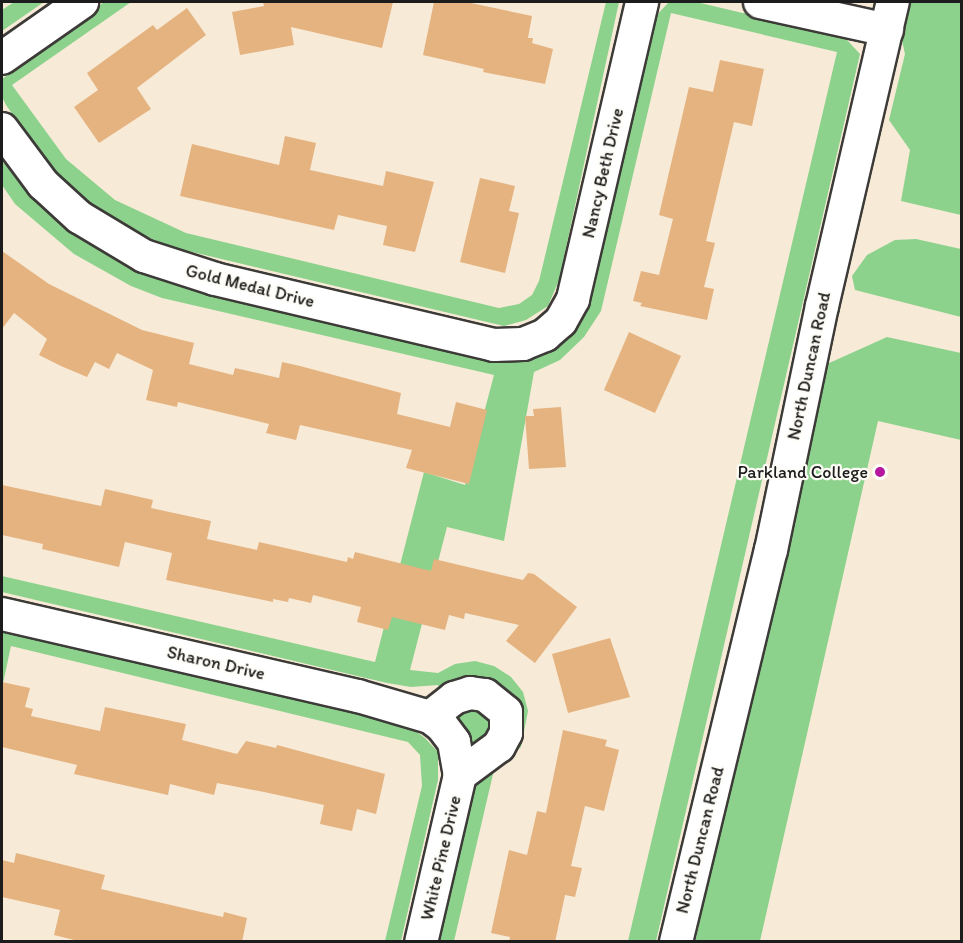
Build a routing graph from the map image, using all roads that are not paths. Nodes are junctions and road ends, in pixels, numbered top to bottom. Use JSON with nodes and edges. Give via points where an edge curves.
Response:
{"nodes":[{"id":1,"x":82,"y":2,"type":"edge"},
{"id":2,"x":642,"y":2,"type":"edge"},
{"id":3,"x":760,"y":2,"type":"edge"},
{"id":4,"x":890,"y":16,"type":"edge"},
{"id":5,"x":2,"y":58,"type":"edge"},
{"id":6,"x":2,"y":129,"type":"edge"},
{"id":7,"x":545,"y":335,"type":"joint"},
{"id":8,"x":2,"y":614,"type":"edge"},
{"id":9,"x":430,"y":717,"type":"junction"},
{"id":10,"x":460,"y":775,"type":"junction"},
{"id":11,"x":422,"y":942,"type":"edge"},
{"id":12,"x":676,"y":942,"type":"edge"}],
"edges":[{"from":1,"to":5,"type":"street"},
{"from":2,"to":7,"type":"street","name":"Nancy Beth Drive","via":[[576,292],[561,321]]},
{"from":3,"to":4,"type":"street"},
{"from":4,"to":12,"type":"street","name":"North Duncan Road","via":[[822,306],[771,550]]},
{"from":6,"to":7,"type":"street","name":"Gold Medal Drive","via":[[43,184],[79,218],[144,256],[215,279],[494,345],[523,344]]},
{"from":8,"to":9,"type":"street","name":"Sharon Drive","via":[[333,690]]},
{"from":9,"to":10,"type":"street","name":"White Pine Drive","via":[[454,742]]},
{"from":9,"to":10,"type":"street","name":"White Pine Drive","via":[[454,698],[470,693],[485,695],[500,704],[508,721],[499,746]]},
{"from":10,"to":11,"type":"street","name":"White Pine Drive"}]}
